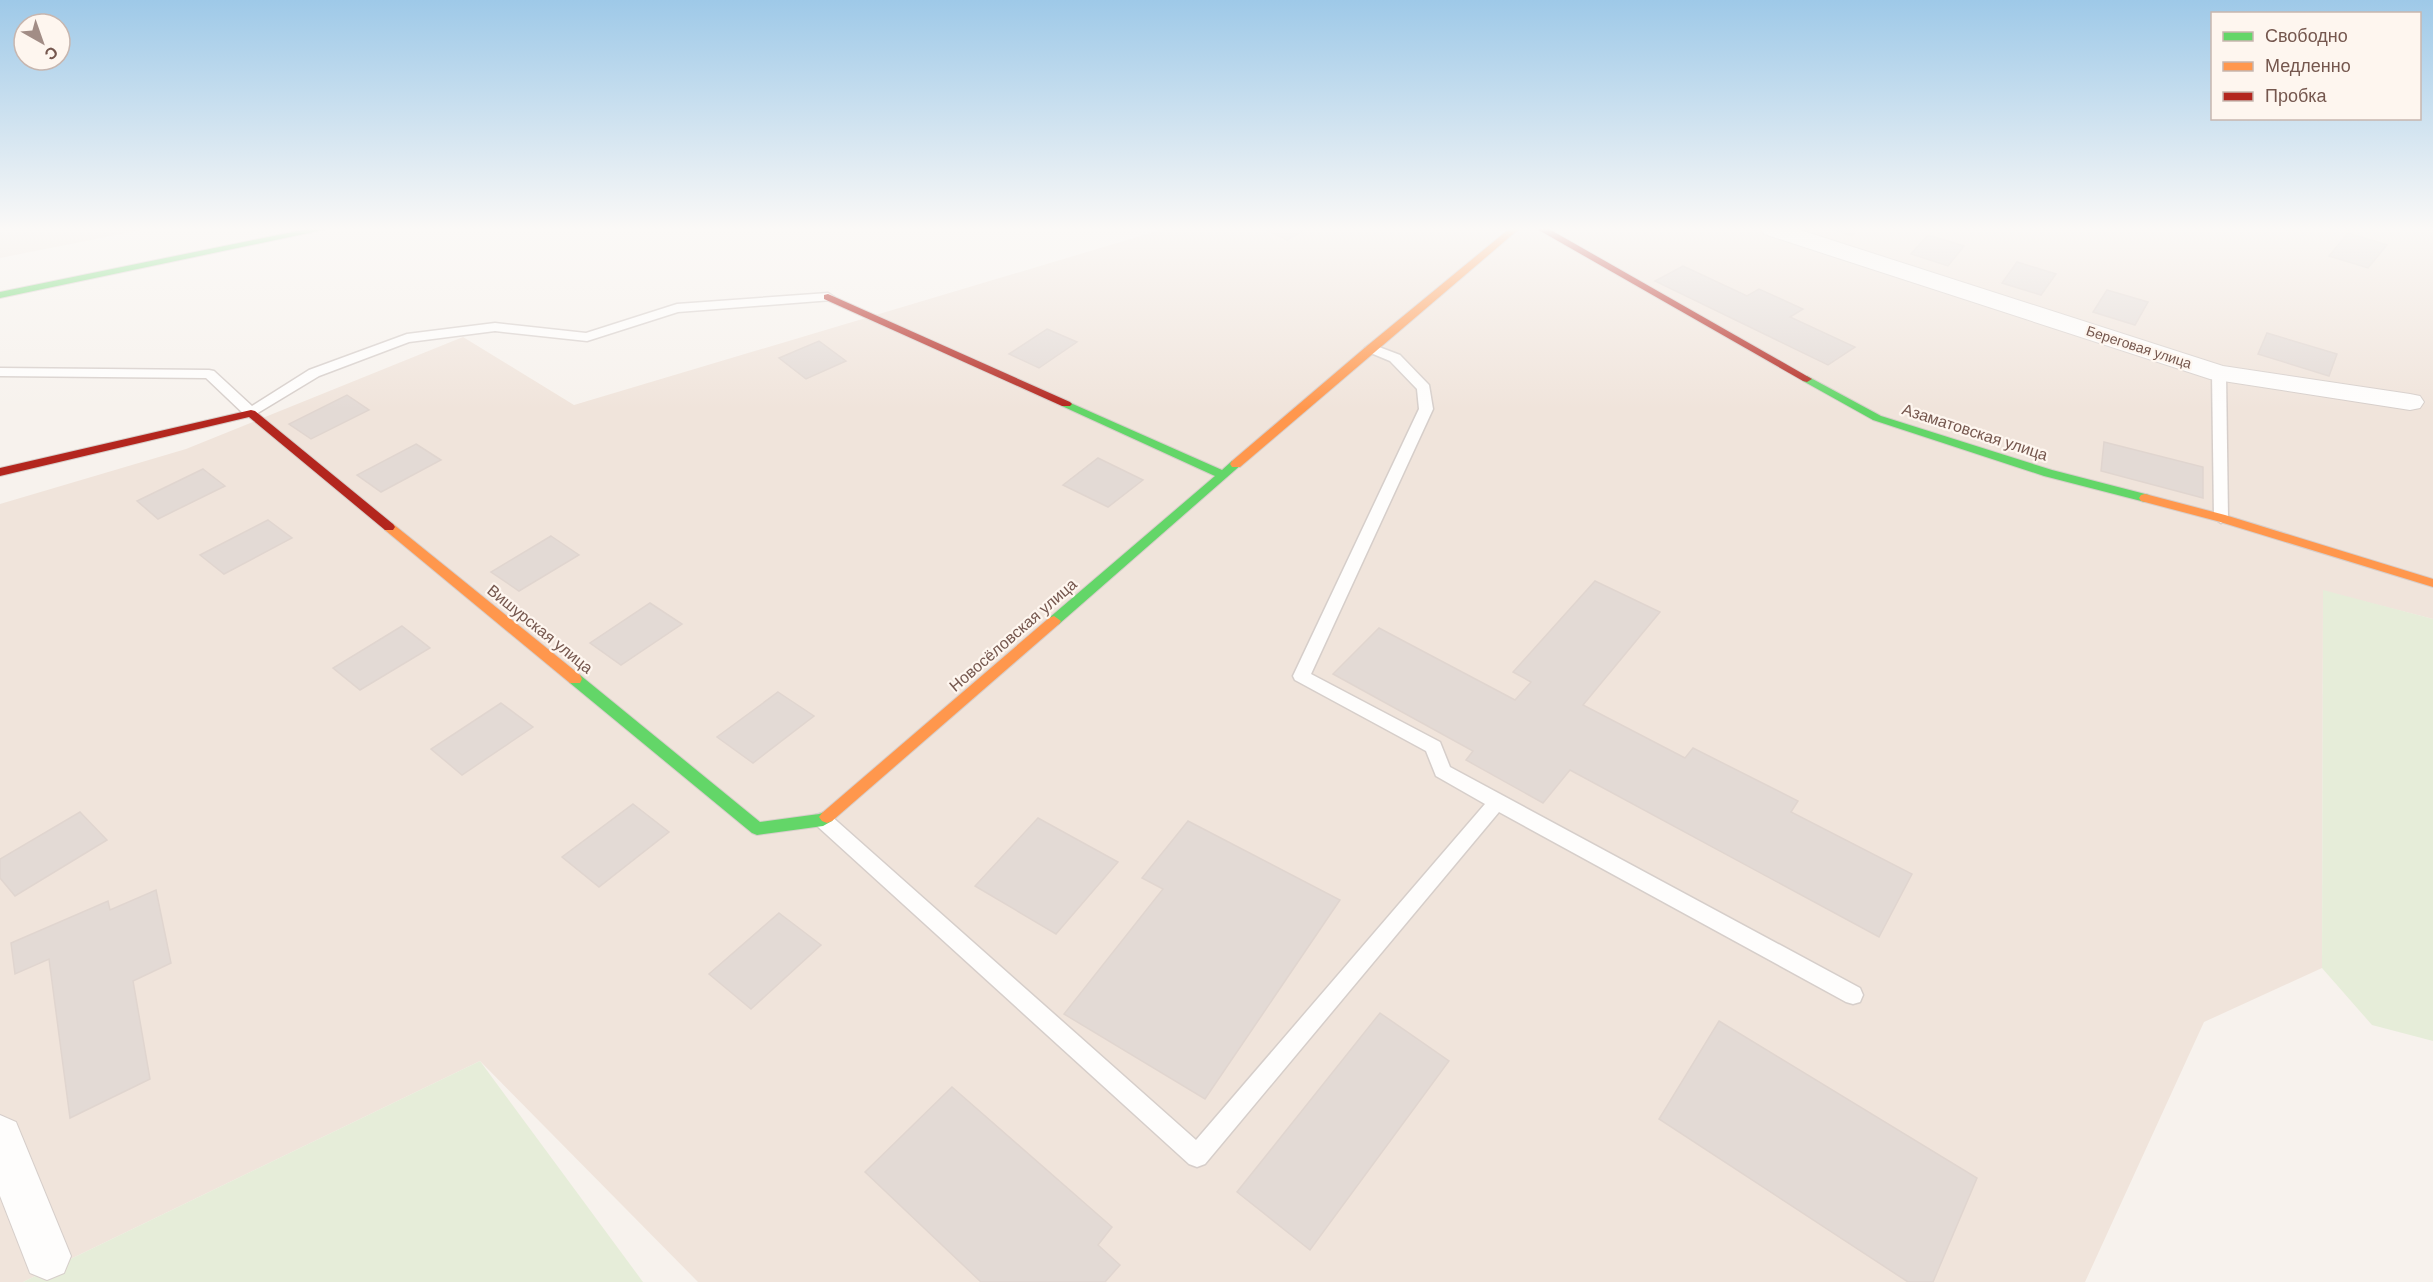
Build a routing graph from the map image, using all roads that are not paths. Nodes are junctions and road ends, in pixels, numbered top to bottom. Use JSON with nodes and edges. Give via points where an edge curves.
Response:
{"nodes":[{"id":1,"x":31,"y":289,"type":"edge"},
{"id":2,"x":1443,"y":289,"type":"edge"},
{"id":3,"x":1646,"y":289,"type":"edge"},
{"id":4,"x":1956,"y":289,"type":"edge"},
{"id":5,"x":0,"y":295,"type":"edge"},
{"id":6,"x":828,"y":297,"type":"joint"},
{"id":7,"x":1371,"y":348,"type":"junction"},
{"id":8,"x":0,"y":372,"type":"edge"},
{"id":9,"x":2219,"y":373,"type":"junction"},
{"id":10,"x":2410,"y":402,"type":"dead end"},
{"id":11,"x":251,"y":413,"type":"junction"},
{"id":12,"x":0,"y":472,"type":"edge"},
{"id":13,"x":1223,"y":475,"type":"junction"},
{"id":14,"x":2222,"y":518,"type":"junction"},
{"id":15,"x":2433,"y":583,"type":"edge"},
{"id":16,"x":1497,"y":802,"type":"junction"},
{"id":17,"x":823,"y":820,"type":"junction"},
{"id":18,"x":1853,"y":995,"type":"dead end"},
{"id":19,"x":0,"y":1137,"type":"edge"},
{"id":20,"x":47,"y":1256,"type":"dead end"}],
"edges":[{"from":1,"to":5,"type":"street"},
{"from":2,"to":7,"type":"street","name":"Новосёловская улица"},
{"from":3,"to":14,"type":"street","name":"Азаматовская улица","via":[[1877,418],[2048,473]]},
{"from":4,"to":9,"type":"street","name":"Береговая улица"},
{"from":6,"to":11,"type":"lane","via":[[677,308],[587,337],[495,327],[407,338],[314,373]]},
{"from":6,"to":13,"type":"street"},
{"from":7,"to":13,"type":"street","name":"Новосёловская улица"},
{"from":7,"to":16,"type":"lane","via":[[1395,358],[1424,388],[1426,409],[1301,676],[1434,747],[1442,771]]},
{"from":8,"to":11,"type":"lane","via":[[209,374]]},
{"from":9,"to":10,"type":"street","name":"Береговая улица"},
{"from":9,"to":14,"type":"lane"},
{"from":11,"to":12,"type":"street"},
{"from":11,"to":17,"type":"street","name":"Вишурская улица","via":[[757,829]]},
{"from":13,"to":17,"type":"street","name":"Новосёловская улица"},
{"from":14,"to":15,"type":"street","name":"Азаматовская улица"},
{"from":16,"to":17,"type":"lane","via":[[1197,1156]]},
{"from":16,"to":18,"type":"lane"},
{"from":19,"to":20,"type":"street"}]}
